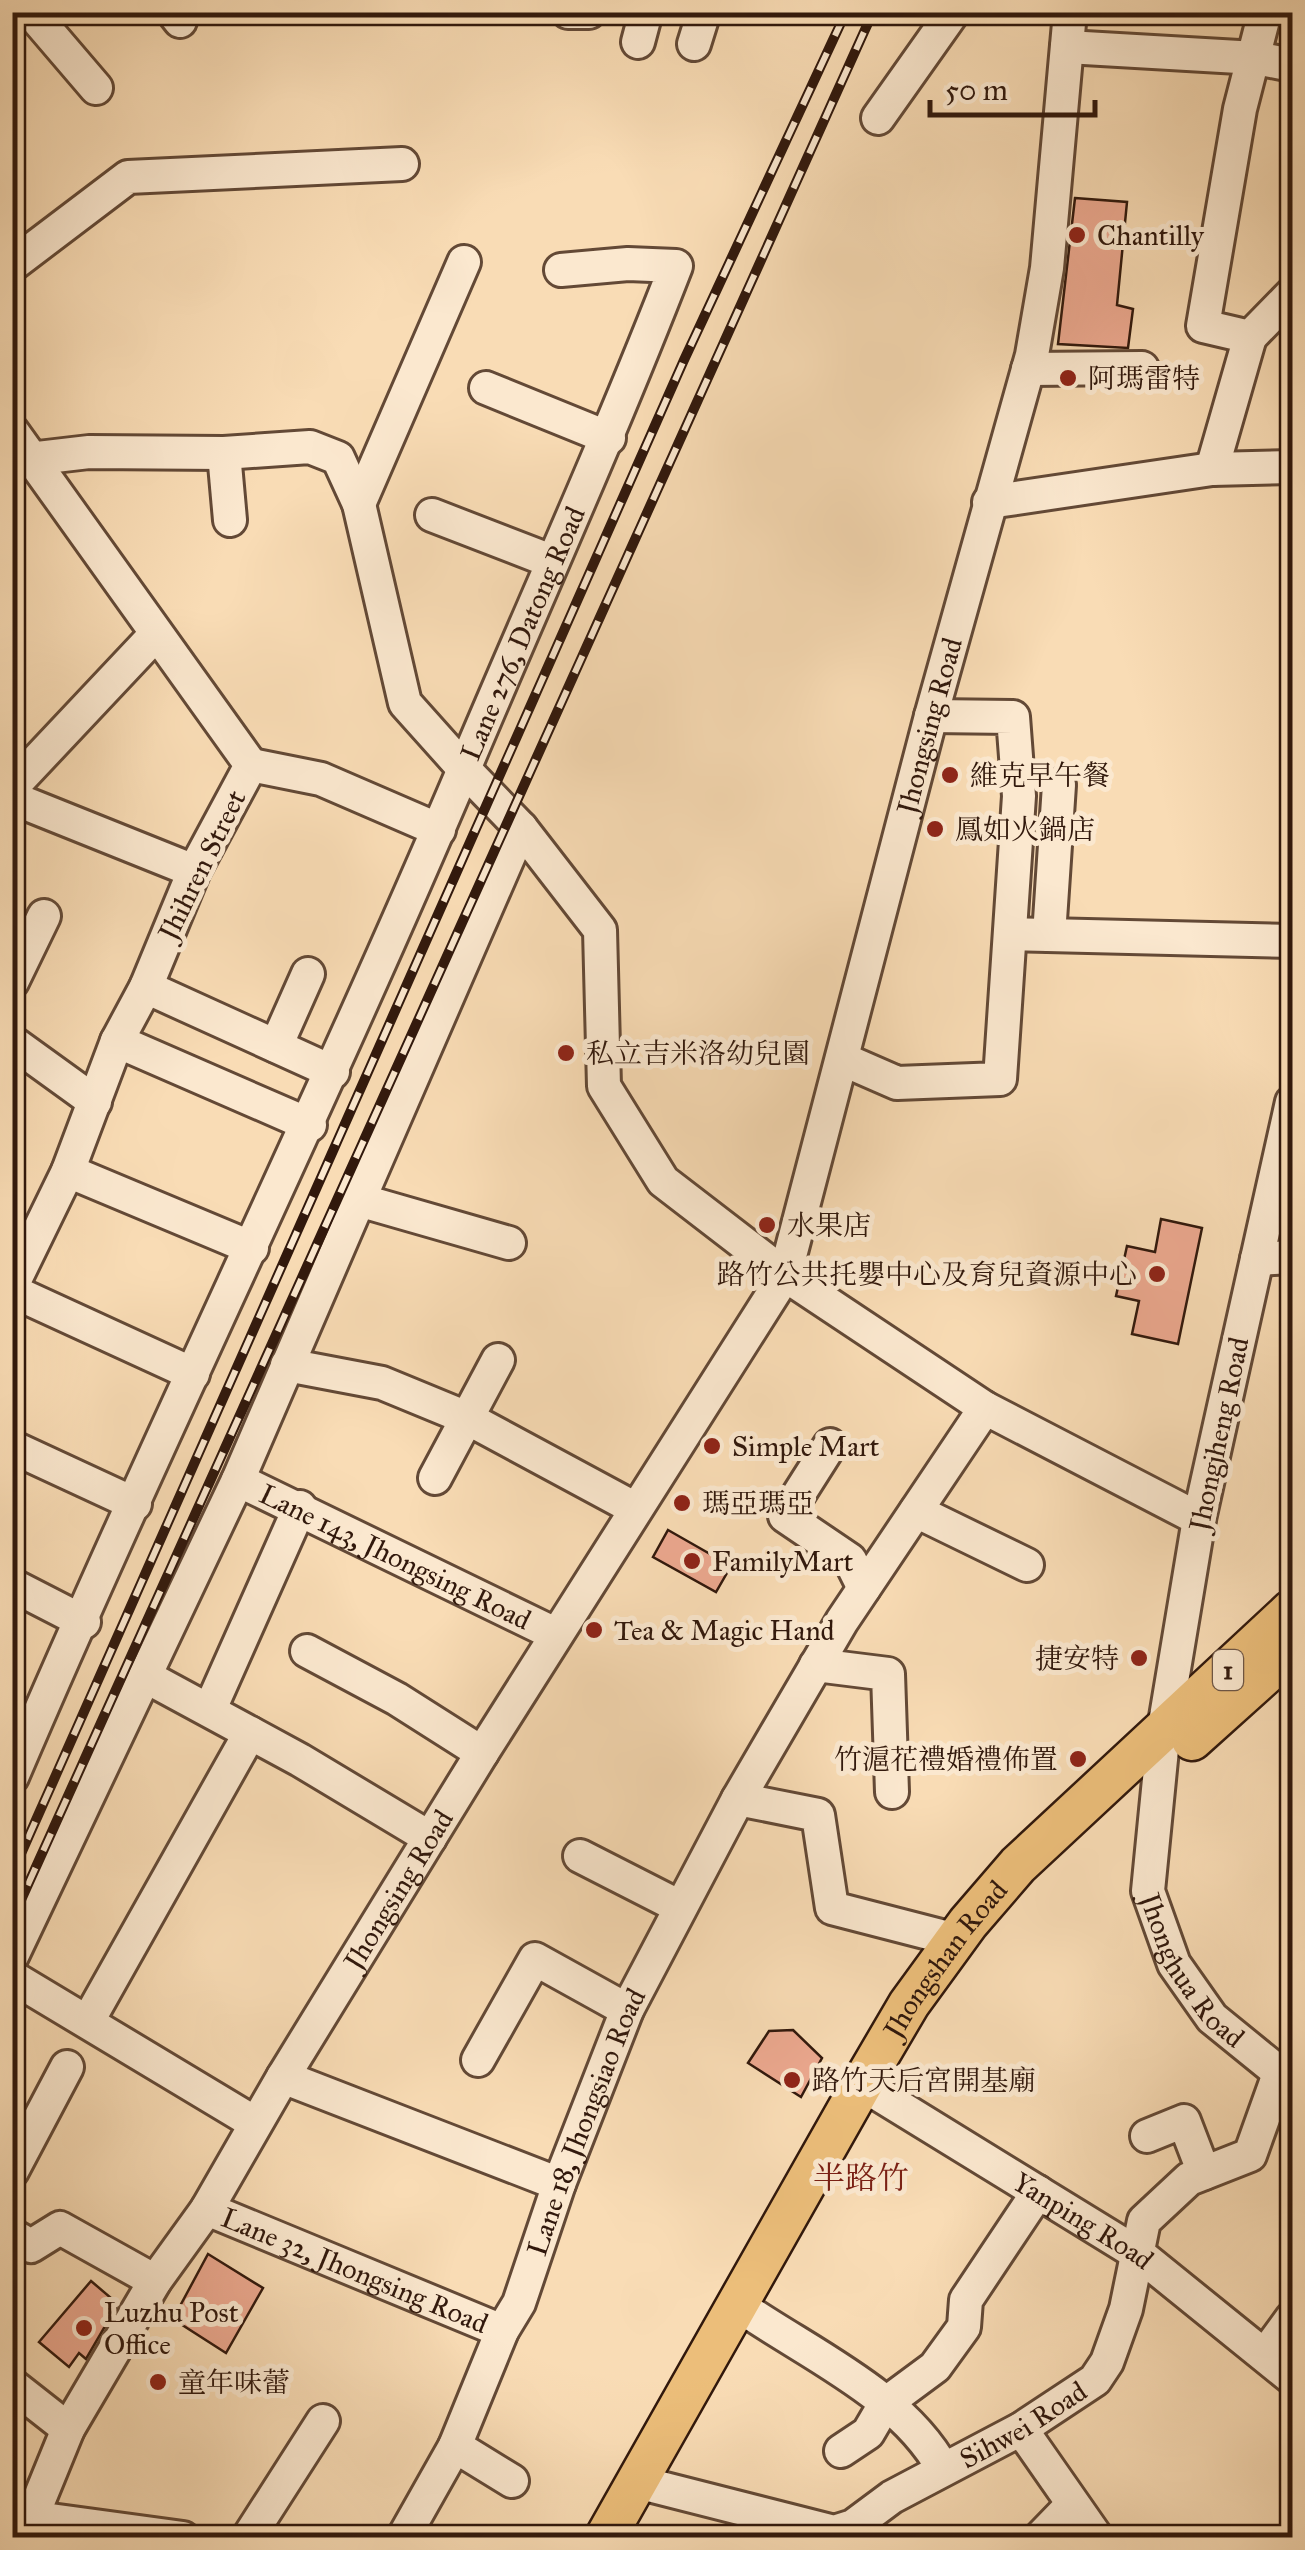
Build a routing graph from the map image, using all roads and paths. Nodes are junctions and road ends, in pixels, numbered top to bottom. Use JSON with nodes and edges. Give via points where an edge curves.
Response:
{"nodes":[{"id":1,"x":31,"y":12,"type":"edge"},
{"id":2,"x":568,"y":12,"type":"edge"},
{"id":3,"x":588,"y":12,"type":"edge"},
{"id":4,"x":704,"y":12,"type":"edge"},
{"id":5,"x":954,"y":12,"type":"edge"},
{"id":6,"x":1070,"y":12,"type":"edge"},
{"id":7,"x":1265,"y":12,"type":"edge"},
{"id":8,"x":694,"y":44,"type":"dead end"},
{"id":9,"x":1066,"y":47,"type":"junction"},
{"id":10,"x":1256,"y":58,"type":"junction"},
{"id":11,"x":1292,"y":65,"type":"edge"},
{"id":12,"x":96,"y":88,"type":"dead end"},
{"id":13,"x":878,"y":118,"type":"dead end"},
{"id":14,"x":402,"y":164,"type":"dead end"},
{"id":15,"x":464,"y":262,"type":"dead end"},
{"id":16,"x":12,"y":265,"type":"edge"},
{"id":17,"x":561,"y":270,"type":"dead end"},
{"id":18,"x":1292,"y":294,"type":"edge"},
{"id":19,"x":1250,"y":337,"type":"junction"},
{"id":20,"x":1142,"y":368,"type":"dead end"},
{"id":21,"x":1028,"y":369,"type":"junction"},
{"id":22,"x":486,"y":388,"type":"dead end"},
{"id":23,"x":12,"y":431,"type":"edge"},
{"id":24,"x":609,"y":438,"type":"junction"},
{"id":25,"x":224,"y":453,"type":"junction"},
{"id":26,"x":22,"y":461,"type":"edge"},
{"id":27,"x":1292,"y":467,"type":"edge"},
{"id":28,"x":1212,"y":469,"type":"junction"},
{"id":29,"x":989,"y":502,"type":"junction"},
{"id":30,"x":359,"y":504,"type":"junction"},
{"id":31,"x":432,"y":515,"type":"dead end"},
{"id":32,"x":230,"y":520,"type":"dead end"},
{"id":33,"x":552,"y":560,"type":"junction"},
{"id":34,"x":156,"y":634,"type":"junction"},
{"id":35,"x":930,"y":716,"type":"junction"},
{"id":36,"x":251,"y":765,"type":"junction"},
{"id":37,"x":464,"y":769,"type":"junction"},
{"id":38,"x":1059,"y":786,"type":"dead end"},
{"id":39,"x":12,"y":787,"type":"edge"},
{"id":40,"x":12,"y":798,"type":"edge"},
{"id":41,"x":521,"y":828,"type":"junction"},
{"id":42,"x":439,"y":830,"type":"junction"},
{"id":43,"x":194,"y":871,"type":"junction"},
{"id":44,"x":44,"y":916,"type":"dead end"},
{"id":45,"x":1010,"y":934,"type":"junction"},
{"id":46,"x":1049,"y":935,"type":"junction"},
{"id":47,"x":1292,"y":942,"type":"edge"},
{"id":48,"x":308,"y":974,"type":"dead end"},
{"id":49,"x":12,"y":982,"type":"edge"},
{"id":50,"x":146,"y":987,"type":"junction"},
{"id":51,"x":116,"y":1041,"type":"junction"},
{"id":52,"x":12,"y":1042,"type":"edge"},
{"id":53,"x":276,"y":1046,"type":"junction"},
{"id":54,"x":842,"y":1060,"type":"junction"},
{"id":55,"x":333,"y":1072,"type":"junction"},
{"id":56,"x":95,"y":1102,"type":"junction"},
{"id":57,"x":1292,"y":1102,"type":"edge"},
{"id":58,"x":310,"y":1126,"type":"junction"},
{"id":59,"x":68,"y":1171,"type":"junction"},
{"id":60,"x":359,"y":1200,"type":"junction"},
{"id":61,"x":509,"y":1244,"type":"dead end"},
{"id":62,"x":252,"y":1248,"type":"junction"},
{"id":63,"x":1292,"y":1256,"type":"edge"},
{"id":64,"x":1256,"y":1259,"type":"junction"},
{"id":65,"x":785,"y":1275,"type":"junction"},
{"id":66,"x":12,"y":1288,"type":"edge"},
{"id":67,"x":498,"y":1360,"type":"dead end"},
{"id":68,"x":287,"y":1365,"type":"junction"},
{"id":69,"x":192,"y":1374,"type":"junction"},
{"id":70,"x":985,"y":1408,"type":"junction"},
{"id":71,"x":466,"y":1418,"type":"junction"},
{"id":72,"x":830,"y":1445,"type":"dead end"},
{"id":73,"x":12,"y":1447,"type":"edge"},
{"id":74,"x":435,"y":1478,"type":"dead end"},
{"id":75,"x":238,"y":1480,"type":"junction"},
{"id":76,"x":135,"y":1504,"type":"junction"},
{"id":77,"x":300,"y":1507,"type":"junction"},
{"id":78,"x":634,"y":1508,"type":"junction"},
{"id":79,"x":916,"y":1511,"type":"junction"},
{"id":80,"x":1199,"y":1520,"type":"junction"},
{"id":81,"x":1027,"y":1566,"type":"dead end"},
{"id":82,"x":12,"y":1585,"type":"edge"},
{"id":83,"x":864,"y":1588,"type":"junction"},
{"id":84,"x":1292,"y":1610,"type":"edge"},
{"id":85,"x":84,"y":1622,"type":"junction"},
{"id":86,"x":555,"y":1634,"type":"junction"},
{"id":87,"x":307,"y":1651,"type":"dead end"},
{"id":88,"x":1288,"y":1664,"type":"edge"},
{"id":89,"x":816,"y":1666,"type":"junction"},
{"id":90,"x":146,"y":1676,"type":"junction"},
{"id":91,"x":210,"y":1709,"type":"junction"},
{"id":92,"x":250,"y":1733,"type":"junction"},
{"id":93,"x":20,"y":1737,"type":"edge"},
{"id":94,"x":1162,"y":1749,"type":"junction"},
{"id":95,"x":482,"y":1753,"type":"junction"},
{"id":96,"x":12,"y":1778,"type":"edge"},
{"id":97,"x":892,"y":1792,"type":"dead end"},
{"id":98,"x":738,"y":1800,"type":"junction"},
{"id":99,"x":430,"y":1838,"type":"junction"},
{"id":100,"x":580,"y":1856,"type":"dead end"},
{"id":101,"x":680,"y":1906,"type":"junction"},
{"id":102,"x":956,"y":1940,"type":"junction"},
{"id":103,"x":12,"y":1956,"type":"edge"},
{"id":104,"x":12,"y":1978,"type":"edge"},
{"id":105,"x":627,"y":2010,"type":"junction"},
{"id":106,"x":88,"y":2020,"type":"junction"},
{"id":107,"x":478,"y":2060,"type":"dead end"},
{"id":108,"x":67,"y":2068,"type":"dead end"},
{"id":109,"x":283,"y":2077,"type":"junction"},
{"id":110,"x":1286,"y":2079,"type":"edge"},
{"id":111,"x":872,"y":2089,"type":"junction"},
{"id":112,"x":255,"y":2123,"type":"junction"},
{"id":113,"x":1147,"y":2136,"type":"dead end"},
{"id":114,"x":12,"y":2170,"type":"edge"},
{"id":115,"x":1204,"y":2174,"type":"junction"},
{"id":116,"x":559,"y":2184,"type":"junction"},
{"id":117,"x":1038,"y":2192,"type":"junction"},
{"id":118,"x":208,"y":2209,"type":"junction"},
{"id":119,"x":12,"y":2235,"type":"edge"},
{"id":120,"x":1140,"y":2256,"type":"junction"},
{"id":121,"x":156,"y":2281,"type":"junction"},
{"id":122,"x":753,"y":2315,"type":"junction"},
{"id":123,"x":1292,"y":2318,"type":"edge"},
{"id":124,"x":502,"y":2331,"type":"junction"},
{"id":125,"x":1265,"y":2355,"type":"junction"},
{"id":126,"x":1292,"y":2378,"type":"edge"},
{"id":127,"x":12,"y":2385,"type":"edge"},
{"id":128,"x":885,"y":2404,"type":"junction"},
{"id":129,"x":323,"y":2421,"type":"dead end"},
{"id":130,"x":68,"y":2429,"type":"junction"},
{"id":131,"x":1021,"y":2429,"type":"junction"},
{"id":132,"x":455,"y":2446,"type":"junction"},
{"id":133,"x":842,"y":2451,"type":"dead end"},
{"id":134,"x":943,"y":2469,"type":"junction"},
{"id":135,"x":512,"y":2482,"type":"dead end"},
{"id":136,"x":653,"y":2486,"type":"junction"},
{"id":137,"x":1072,"y":2506,"type":"junction"},
{"id":138,"x":22,"y":2516,"type":"edge"},
{"id":139,"x":743,"y":2524,"type":"edge"},
{"id":140,"x":183,"y":2538,"type":"edge"},
{"id":141,"x":248,"y":2538,"type":"edge"},
{"id":142,"x":403,"y":2538,"type":"edge"},
{"id":143,"x":605,"y":2538,"type":"edge"},
{"id":144,"x":628,"y":2538,"type":"edge"},
{"id":145,"x":1040,"y":2538,"type":"edge"},
{"id":146,"x":1097,"y":2538,"type":"edge"}],
"edges":[{"from":1,"to":12,"type":"street"},
{"from":2,"to":3,"type":"street"},
{"from":4,"to":8,"type":"street"},
{"from":5,"to":13,"type":"street"},
{"from":6,"to":9,"type":"street"},
{"from":7,"to":10,"type":"street"},
{"from":9,"to":10,"type":"street"},
{"from":9,"to":21,"type":"street","name":"Jhongsing Road","via":[[1047,268]]},
{"from":10,"to":11,"type":"street"},
{"from":10,"to":19,"type":"street","via":[[1203,326]]},
{"from":14,"to":16,"type":"street","via":[[128,177]]},
{"from":15,"to":30,"type":"street"},
{"from":17,"to":24,"type":"street","name":"Lane 276, Datong Road","via":[[676,266]]},
{"from":18,"to":19,"type":"street"},
{"from":19,"to":28,"type":"street"},
{"from":20,"to":21,"type":"street"},
{"from":21,"to":29,"type":"street","name":"Jhongsing Road"},
{"from":22,"to":24,"type":"street"},
{"from":23,"to":26,"type":"street","name":"Jhihren Street"},
{"from":24,"to":33,"type":"street","name":"Lane 276, Datong Road"},
{"from":25,"to":26,"type":"street","name":"Lane 276, Datong Road","via":[[89,452]]},
{"from":25,"to":30,"type":"street","name":"Lane 276, Datong Road","via":[[325,451],[338,458]]},
{"from":25,"to":32,"type":"street"},
{"from":26,"to":34,"type":"street","name":"Jhihren Street"},
{"from":27,"to":28,"type":"street"},
{"from":28,"to":29,"type":"street"},
{"from":29,"to":35,"type":"street","name":"Jhongsing Road"},
{"from":30,"to":37,"type":"street","name":"Lane 276, Datong Road","via":[[405,703]]},
{"from":31,"to":33,"type":"street"},
{"from":33,"to":37,"type":"street","name":"Lane 276, Datong Road"},
{"from":34,"to":36,"type":"street","name":"Jhihren Street"},
{"from":34,"to":39,"type":"street"},
{"from":35,"to":45,"type":"street","via":[[1013,717],[1019,796]]},
{"from":35,"to":54,"type":"street","name":"Jhongsing Road"},
{"from":36,"to":42,"type":"street","via":[[321,779]]},
{"from":36,"to":43,"type":"street","name":"Jhihren Street"},
{"from":37,"to":41,"type":"street"},
{"from":37,"to":42,"type":"street"},
{"from":38,"to":46,"type":"street"},
{"from":40,"to":43,"type":"street"},
{"from":41,"to":60,"type":"street"},
{"from":41,"to":65,"type":"street","via":[[600,930],[604,1086],[663,1181]]},
{"from":42,"to":55,"type":"street"},
{"from":43,"to":50,"type":"street","name":"Jhihren Street"},
{"from":44,"to":49,"type":"street"},
{"from":45,"to":46,"type":"street"},
{"from":45,"to":54,"type":"street","via":[[1000,1080],[897,1082]]},
{"from":46,"to":47,"type":"street"},
{"from":48,"to":53,"type":"street"},
{"from":50,"to":51,"type":"street","name":"Jhihren Street"},
{"from":50,"to":53,"type":"street"},
{"from":51,"to":56,"type":"street","name":"Jhihren Street"},
{"from":51,"to":58,"type":"street"},
{"from":52,"to":56,"type":"street"},
{"from":53,"to":55,"type":"street"},
{"from":54,"to":65,"type":"street","name":"Jhongsing Road"},
{"from":55,"to":58,"type":"street"},
{"from":56,"to":59,"type":"street","name":"Jhihren Street"},
{"from":57,"to":64,"type":"street","name":"Jhongjheng Road"},
{"from":58,"to":62,"type":"street"},
{"from":59,"to":62,"type":"street"},
{"from":59,"to":66,"type":"street","name":"Jhihren Street"},
{"from":60,"to":61,"type":"street"},
{"from":60,"to":68,"type":"street"},
{"from":62,"to":69,"type":"street"},
{"from":63,"to":64,"type":"street"},
{"from":64,"to":80,"type":"street","name":"Jhongjheng Road"},
{"from":65,"to":70,"type":"street"},
{"from":65,"to":78,"type":"street","name":"Jhongsing Road"},
{"from":66,"to":69,"type":"street"},
{"from":67,"to":71,"type":"street"},
{"from":68,"to":71,"type":"street","via":[[382,1383]]},
{"from":68,"to":75,"type":"street"},
{"from":69,"to":76,"type":"street"},
{"from":70,"to":79,"type":"street","name":"Lane 18, Jhongsiao Road"},
{"from":70,"to":80,"type":"street"},
{"from":71,"to":74,"type":"street"},
{"from":71,"to":78,"type":"street"},
{"from":72,"to":83,"type":"street","via":[[786,1516],[850,1560]]},
{"from":73,"to":76,"type":"street"},
{"from":75,"to":77,"type":"street","name":"Lane 143, Jhongsing Road"},
{"from":75,"to":90,"type":"street"},
{"from":76,"to":85,"type":"street"},
{"from":77,"to":86,"type":"street","name":"Lane 143, Jhongsing Road"},
{"from":77,"to":91,"type":"street"},
{"from":78,"to":86,"type":"street","name":"Jhongsing Road"},
{"from":79,"to":81,"type":"street"},
{"from":79,"to":83,"type":"street","name":"Lane 18, Jhongsiao Road"},
{"from":80,"to":94,"type":"street","name":"Jhongjheng Road"},
{"from":82,"to":85,"type":"street"},
{"from":83,"to":89,"type":"street","name":"Lane 18, Jhongsiao Road"},
{"from":84,"to":94,"type":"main road","name":"Jhongshan Road","number":"1"},
{"from":85,"to":93,"type":"street"},
{"from":86,"to":95,"type":"street","name":"Jhongsing Road"},
{"from":87,"to":95,"type":"street"},
{"from":88,"to":94,"type":"main road","name":"Jhongshan Road","number":"1"},
{"from":89,"to":97,"type":"street","via":[[888,1674]]},
{"from":89,"to":98,"type":"street","name":"Lane 18, Jhongsiao Road"},
{"from":90,"to":91,"type":"street"},
{"from":90,"to":103,"type":"street"},
{"from":91,"to":92,"type":"street"},
{"from":92,"to":99,"type":"street"},
{"from":92,"to":106,"type":"street"},
{"from":93,"to":96,"type":"street"},
{"from":94,"to":102,"type":"main road","name":"Jhongshan Road","number":"1","via":[[1018,1865]]},
{"from":94,"to":110,"type":"street","name":"Jhonghua Road","via":[[1148,1891],[1174,1964],[1212,2018]]},
{"from":94,"to":111,"type":"main road","name":"Jhongshan Road","number":"1","via":[[991,1933]]},
{"from":95,"to":99,"type":"street","name":"Jhongsing Road"},
{"from":98,"to":101,"type":"street","name":"Lane 18, Jhongsiao Road"},
{"from":98,"to":102,"type":"street","via":[[818,1814],[832,1908]]},
{"from":99,"to":109,"type":"street","name":"Jhongsing Road"},
{"from":100,"to":101,"type":"street"},
{"from":101,"to":105,"type":"street","name":"Lane 18, Jhongsiao Road"},
{"from":102,"to":111,"type":"main road","name":"Jhongshan Road","number":"1","via":[[910,2004]]},
{"from":104,"to":106,"type":"street"},
{"from":105,"to":107,"type":"street","via":[[535,1958]]},
{"from":105,"to":116,"type":"street","name":"Lane 18, Jhongsiao Road"},
{"from":106,"to":112,"type":"street"},
{"from":108,"to":114,"type":"street"},
{"from":109,"to":112,"type":"street","name":"Jhongsing Road"},
{"from":109,"to":116,"type":"street"},
{"from":110,"to":115,"type":"street","name":"Sihwei Road","via":[[1250,2155]]},
{"from":111,"to":117,"type":"street","name":"Yanping Road"},
{"from":111,"to":122,"type":"main road","name":"Jhongshan Road","number":"1"},
{"from":111,"to":143,"type":"main road","name":"Jhongshan Road","number":"1"},
{"from":112,"to":118,"type":"street","name":"Jhongsing Road"},
{"from":113,"to":115,"type":"street","via":[[1184,2121]]},
{"from":115,"to":120,"type":"street","name":"Sihwei Road","via":[[1189,2179],[1144,2221]]},
{"from":116,"to":124,"type":"street","name":"Lane 18, Jhongsiao Road","via":[[519,2303]]},
{"from":117,"to":120,"type":"street","name":"Yanping Road"},
{"from":117,"to":128,"type":"street","via":[[966,2300],[964,2327],[935,2367]]},
{"from":118,"to":121,"type":"street","name":"Jhongsing Road"},
{"from":118,"to":124,"type":"street","name":"Lane 32, Jhongsing Road"},
{"from":119,"to":121,"type":"street","via":[[31,2246],[60,2228]]},
{"from":120,"to":125,"type":"street","name":"Yanping Road"},
{"from":120,"to":131,"type":"street","name":"Sihwei Road","via":[[1107,2362],[1094,2380]]},
{"from":121,"to":130,"type":"street","name":"Jhongsing Road"},
{"from":122,"to":128,"type":"street"},
{"from":122,"to":136,"type":"main road","name":"Jhongshan Road","number":"1"},
{"from":123,"to":125,"type":"street"},
{"from":124,"to":132,"type":"street","name":"Lane 18, Jhongsiao Road"},
{"from":125,"to":126,"type":"street","name":"Yanping Road"},
{"from":127,"to":130,"type":"street"},
{"from":128,"to":133,"type":"street","via":[[868,2433]]},
{"from":128,"to":134,"type":"street","via":[[929,2444]]},
{"from":129,"to":141,"type":"street"},
{"from":130,"to":138,"type":"street","name":"Jhongsing Road"},
{"from":131,"to":134,"type":"street","name":"Sihwei Road"},
{"from":131,"to":137,"type":"street"},
{"from":132,"to":135,"type":"street"},
{"from":132,"to":142,"type":"street","name":"Lane 18, Jhongsiao Road"},
{"from":134,"to":139,"type":"street","name":"Sihwei Road","via":[[834,2532]]},
{"from":136,"to":139,"type":"street","name":"Sihwei Road"},
{"from":136,"to":144,"type":"main road","name":"Jhongshan Road","number":"1"},
{"from":137,"to":145,"type":"street"},
{"from":137,"to":146,"type":"street"},
{"from":138,"to":140,"type":"street"}]}
